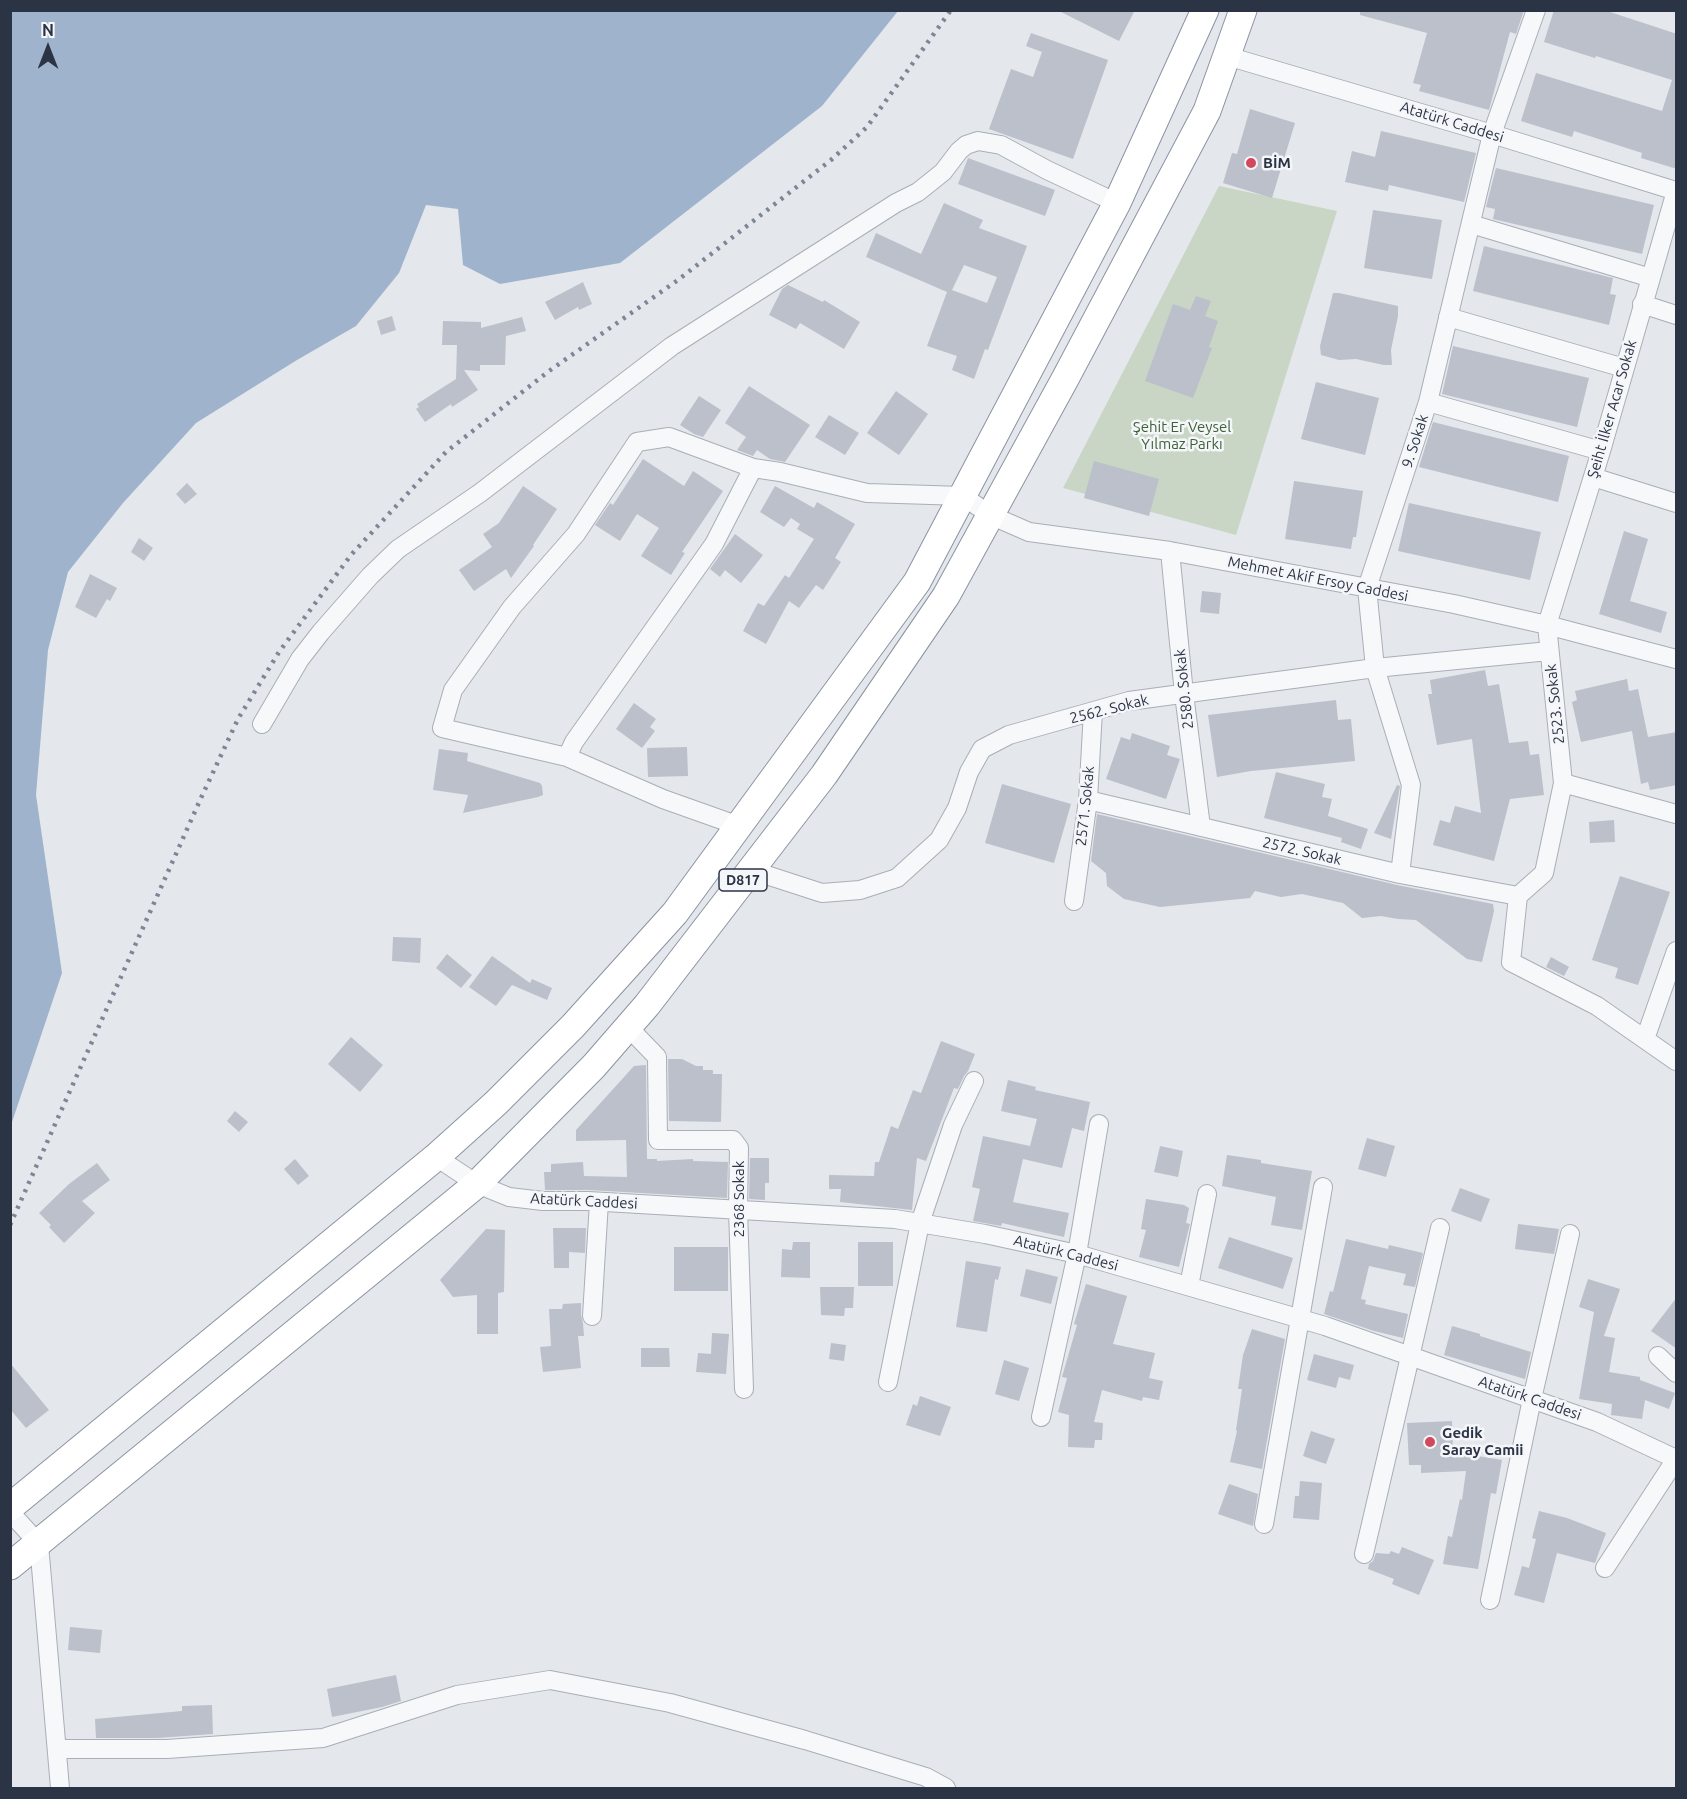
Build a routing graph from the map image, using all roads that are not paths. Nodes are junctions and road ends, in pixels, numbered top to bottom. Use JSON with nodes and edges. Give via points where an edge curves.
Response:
{"nodes":[{"id":1,"x":1205,"y":10,"type":"edge"},
{"id":2,"x":1243,"y":10,"type":"edge"},
{"id":3,"x":1536,"y":10,"type":"edge"},
{"id":4,"x":1227,"y":56,"type":"junction"},
{"id":5,"x":1492,"y":134,"type":"junction"},
{"id":6,"x":1676,"y":191,"type":"edge"},
{"id":7,"x":1117,"y":203,"type":"junction"},
{"id":8,"x":1471,"y":224,"type":"junction"},
{"id":9,"x":1652,"y":278,"type":"junction"},
{"id":10,"x":1642,"y":304,"type":"junction"},
{"id":11,"x":1677,"y":315,"type":"edge"},
{"id":12,"x":1448,"y":317,"type":"junction"},
{"id":13,"x":1624,"y":368,"type":"junction"},
{"id":14,"x":1428,"y":402,"type":"junction"},
{"id":15,"x":1601,"y":451,"type":"junction"},
{"id":16,"x":753,"y":468,"type":"junction"},
{"id":17,"x":1593,"y":477,"type":"junction"},
{"id":18,"x":963,"y":496,"type":"junction"},
{"id":19,"x":1677,"y":503,"type":"edge"},
{"id":20,"x":990,"y":515,"type":"junction"},
{"id":21,"x":1170,"y":551,"type":"junction"},
{"id":22,"x":1366,"y":588,"type":"junction"},
{"id":23,"x":1547,"y":626,"type":"junction"},
{"id":24,"x":1549,"y":651,"type":"junction"},
{"id":25,"x":1677,"y":659,"type":"edge"},
{"id":26,"x":1375,"y":668,"type":"junction"},
{"id":27,"x":1184,"y":694,"type":"junction"},
{"id":28,"x":1093,"y":711,"type":"junction"},
{"id":29,"x":262,"y":724,"type":"dead end"},
{"id":30,"x":567,"y":757,"type":"junction"},
{"id":31,"x":1563,"y":783,"type":"junction"},
{"id":32,"x":1088,"y":800,"type":"junction"},
{"id":33,"x":1677,"y":814,"type":"edge"},
{"id":34,"x":739,"y":826,"type":"junction"},
{"id":35,"x":1202,"y":827,"type":"junction"},
{"id":36,"x":751,"y":870,"type":"junction"},
{"id":37,"x":1400,"y":874,"type":"junction"},
{"id":38,"x":1518,"y":896,"type":"junction"},
{"id":39,"x":1074,"y":901,"type":"dead end"},
{"id":40,"x":1677,"y":951,"type":"edge"},
{"id":41,"x":628,"y":1027,"type":"junction"},
{"id":42,"x":1645,"y":1039,"type":"junction"},
{"id":43,"x":1677,"y":1060,"type":"edge"},
{"id":44,"x":974,"y":1081,"type":"dead end"},
{"id":45,"x":1099,"y":1124,"type":"dead end"},
{"id":46,"x":436,"y":1157,"type":"junction"},
{"id":47,"x":477,"y":1184,"type":"junction"},
{"id":48,"x":1323,"y":1187,"type":"dead end"},
{"id":49,"x":1207,"y":1194,"type":"dead end"},
{"id":50,"x":599,"y":1202,"type":"junction"},
{"id":51,"x":738,"y":1210,"type":"junction"},
{"id":52,"x":920,"y":1223,"type":"junction"},
{"id":53,"x":1440,"y":1228,"type":"dead end"},
{"id":54,"x":1570,"y":1234,"type":"dead end"},
{"id":55,"x":1077,"y":1254,"type":"junction"},
{"id":56,"x":1189,"y":1286,"type":"junction"},
{"id":57,"x":592,"y":1316,"type":"dead end"},
{"id":58,"x":1301,"y":1319,"type":"junction"},
{"id":59,"x":1409,"y":1356,"type":"junction"},
{"id":60,"x":1658,"y":1356,"type":"dead end"},
{"id":61,"x":1677,"y":1373,"type":"edge"},
{"id":62,"x":888,"y":1382,"type":"dead end"},
{"id":63,"x":744,"y":1389,"type":"dead end"},
{"id":64,"x":1532,"y":1399,"type":"junction"},
{"id":65,"x":1041,"y":1417,"type":"dead end"},
{"id":66,"x":1676,"y":1459,"type":"edge"},
{"id":67,"x":10,"y":1507,"type":"edge"},
{"id":68,"x":10,"y":1512,"type":"edge"},
{"id":69,"x":1264,"y":1524,"type":"dead end"},
{"id":70,"x":39,"y":1544,"type":"junction"},
{"id":71,"x":1364,"y":1554,"type":"dead end"},
{"id":72,"x":10,"y":1566,"type":"edge"},
{"id":73,"x":1605,"y":1568,"type":"dead end"},
{"id":74,"x":1490,"y":1600,"type":"dead end"},
{"id":75,"x":57,"y":1749,"type":"junction"},
{"id":76,"x":60,"y":1788,"type":"edge"},
{"id":77,"x":946,"y":1788,"type":"edge"}],
"edges":[{"from":1,"to":7,"type":"highway","number":"D817"},
{"from":2,"to":4,"type":"highway","number":"D817"},
{"from":3,"to":5,"type":"street","name":"9. Sokak"},
{"from":4,"to":5,"type":"street","name":"Atatürk Caddesi"},
{"from":4,"to":20,"type":"highway","number":"D817","via":[[1207,111]]},
{"from":5,"to":6,"type":"street","name":"Atatürk Caddesi"},
{"from":5,"to":8,"type":"street","name":"9. Sokak"},
{"from":6,"to":9,"type":"street","name":"Şeiht İlker Acar Sokak"},
{"from":7,"to":18,"type":"highway","number":"D817"},
{"from":7,"to":29,"type":"street","via":[[1001,146],[986,141],[966,145],[943,172],[918,192],[672,346],[480,492],[398,549],[356,591],[300,659]]},
{"from":8,"to":9,"type":"street"},
{"from":8,"to":12,"type":"street","name":"9. Sokak"},
{"from":9,"to":10,"type":"street","name":"Şeiht İlker Acar Sokak"},
{"from":10,"to":11,"type":"street"},
{"from":10,"to":13,"type":"street","name":"Şeiht İlker Acar Sokak"},
{"from":12,"to":13,"type":"street"},
{"from":12,"to":14,"type":"street","name":"9. Sokak"},
{"from":13,"to":15,"type":"street","name":"Şeiht İlker Acar Sokak"},
{"from":14,"to":15,"type":"street"},
{"from":14,"to":22,"type":"street","name":"9. Sokak"},
{"from":15,"to":17,"type":"street","name":"Şeiht İlker Acar Sokak"},
{"from":16,"to":18,"type":"street","via":[[867,492]]},
{"from":16,"to":30,"type":"street","via":[[714,544]]},
{"from":16,"to":30,"type":"street","via":[[669,437],[637,442],[576,534],[512,607],[453,690],[441,728]]},
{"from":17,"to":19,"type":"street"},
{"from":17,"to":23,"type":"street","name":"Şeiht İlker Acar Sokak"},
{"from":18,"to":20,"type":"street","name":"Mehmet Akif Ersoy Caddesi"},
{"from":18,"to":34,"type":"highway","number":"D817","via":[[917,582]]},
{"from":20,"to":21,"type":"street","name":"Mehmet Akif Ersoy Caddesi","via":[[1029,532]]},
{"from":20,"to":36,"type":"highway","number":"D817","via":[[945,596],[824,774]]},
{"from":21,"to":22,"type":"street","name":"Mehmet Akif Ersoy Caddesi"},
{"from":21,"to":27,"type":"street","name":"2580. Sokak"},
{"from":22,"to":23,"type":"street","name":"Mehmet Akif Ersoy Caddesi"},
{"from":22,"to":26,"type":"street","name":"9. Sokak"},
{"from":23,"to":24,"type":"street","name":"2523. Sokak"},
{"from":23,"to":25,"type":"street","name":"Mehmet Akif Ersoy Caddesi"},
{"from":24,"to":26,"type":"street","name":"2562. Sokak"},
{"from":24,"to":31,"type":"street","name":"2523. Sokak"},
{"from":26,"to":27,"type":"street","name":"2562. Sokak"},
{"from":26,"to":37,"type":"street","name":"9. Sokak","via":[[1410,785]]},
{"from":27,"to":28,"type":"street","name":"2562. Sokak","via":[[1129,701]]},
{"from":27,"to":35,"type":"street","name":"2580. Sokak"},
{"from":28,"to":32,"type":"street","name":"2571. Sokak"},
{"from":28,"to":36,"type":"street","name":"2562. Sokak","via":[[1009,735],[982,749],[939,840],[897,878],[860,890],[822,893]]},
{"from":30,"to":34,"type":"street","via":[[663,799]]},
{"from":31,"to":33,"type":"street"},
{"from":31,"to":38,"type":"street","name":"2523. Sokak","via":[[1544,873]]},
{"from":32,"to":35,"type":"street","name":"2572. Sokak"},
{"from":32,"to":39,"type":"street","name":"2571. Sokak"},
{"from":34,"to":46,"type":"highway","number":"D817","via":[[675,913],[573,1026]]},
{"from":35,"to":37,"type":"street","name":"2572. Sokak"},
{"from":36,"to":41,"type":"highway","number":"D817"},
{"from":37,"to":38,"type":"street","name":"2572. Sokak"},
{"from":38,"to":42,"type":"street","via":[[1511,962],[1598,1006]]},
{"from":40,"to":42,"type":"street"},
{"from":41,"to":47,"type":"highway","number":"D817"},
{"from":41,"to":51,"type":"street","name":"2368 Sokak","via":[[657,1056],[658,1140],[733,1140],[739,1148]]},
{"from":42,"to":43,"type":"street"},
{"from":44,"to":52,"type":"street","via":[[953,1125]]},
{"from":45,"to":55,"type":"street"},
{"from":46,"to":47,"type":"street","name":"Atatürk Caddesi"},
{"from":46,"to":67,"type":"highway","number":"D817"},
{"from":47,"to":50,"type":"street","name":"Atatürk Caddesi","via":[[509,1197]]},
{"from":47,"to":70,"type":"highway","number":"D817"},
{"from":48,"to":58,"type":"street"},
{"from":49,"to":56,"type":"street"},
{"from":50,"to":51,"type":"street","name":"Atatürk Caddesi"},
{"from":50,"to":57,"type":"street"},
{"from":51,"to":52,"type":"street","name":"Atatürk Caddesi"},
{"from":51,"to":63,"type":"street","name":"2368 Sokak"},
{"from":52,"to":55,"type":"street","name":"Atatürk Caddesi"},
{"from":52,"to":62,"type":"street"},
{"from":53,"to":59,"type":"street"},
{"from":54,"to":64,"type":"street"},
{"from":55,"to":56,"type":"street","name":"Atatürk Caddesi"},
{"from":55,"to":65,"type":"street"},
{"from":56,"to":58,"type":"street","name":"Atatürk Caddesi"},
{"from":58,"to":59,"type":"street","name":"Atatürk Caddesi"},
{"from":58,"to":69,"type":"street"},
{"from":59,"to":64,"type":"street","name":"Atatürk Caddesi"},
{"from":59,"to":71,"type":"street"},
{"from":60,"to":61,"type":"street"},
{"from":64,"to":66,"type":"street","name":"Atatürk Caddesi","via":[[1598,1422]]},
{"from":64,"to":74,"type":"street"},
{"from":66,"to":73,"type":"street"},
{"from":68,"to":70,"type":"street"},
{"from":70,"to":72,"type":"highway","number":"D817"},
{"from":70,"to":75,"type":"street"},
{"from":75,"to":76,"type":"street"},
{"from":75,"to":77,"type":"street","via":[[167,1749],[322,1738],[458,1695],[550,1680],[670,1703],[926,1777]]}]}
